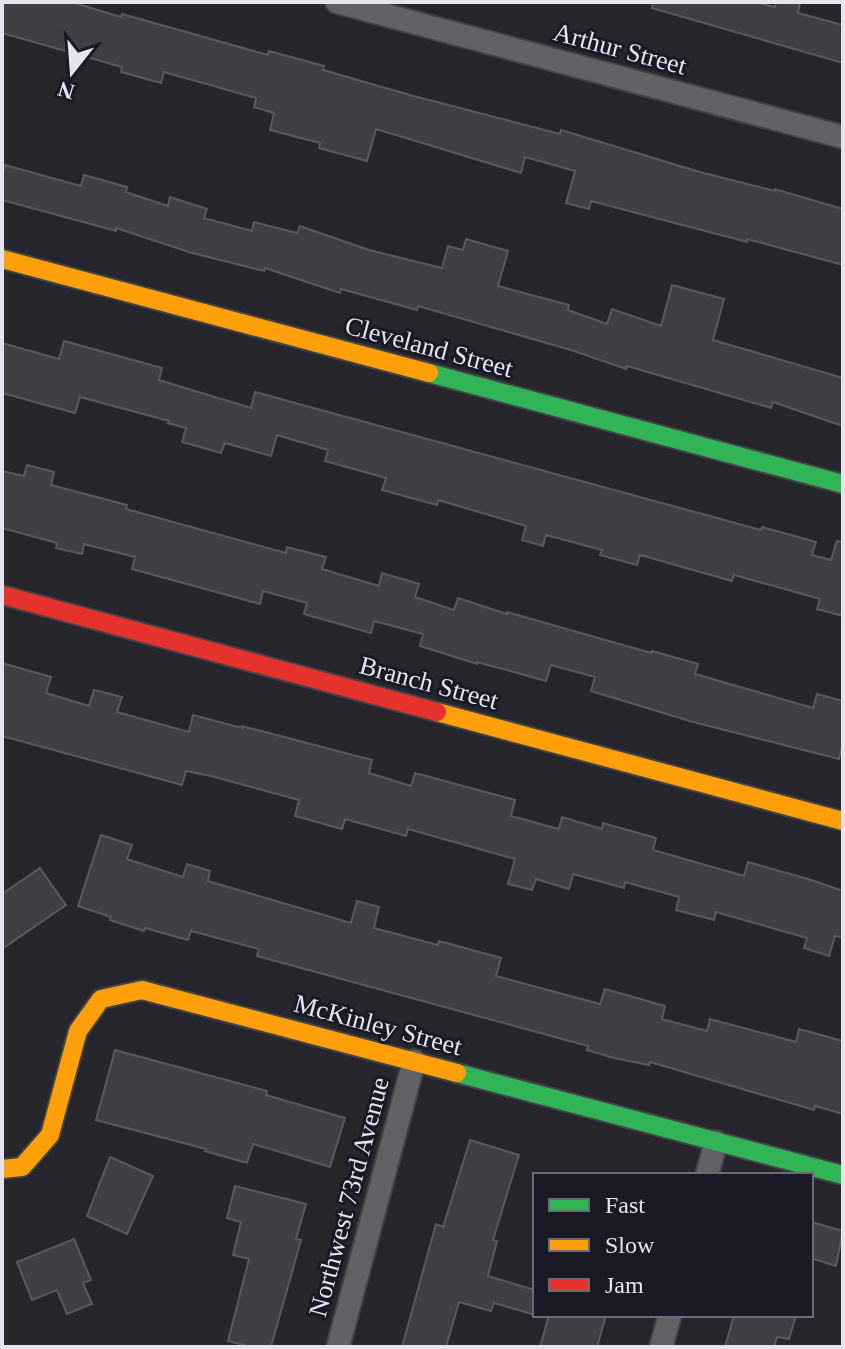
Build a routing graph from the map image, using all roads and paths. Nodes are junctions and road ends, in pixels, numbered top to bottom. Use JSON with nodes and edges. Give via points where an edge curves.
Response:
{"nodes":[{"id":1,"x":337,"y":2,"type":"edge"},
{"id":2,"x":843,"y":137,"type":"edge"},
{"id":3,"x":2,"y":259,"type":"edge"},
{"id":4,"x":843,"y":484,"type":"edge"},
{"id":5,"x":2,"y":595,"type":"edge"},
{"id":6,"x":843,"y":821,"type":"edge"},
{"id":7,"x":414,"y":1061,"type":"junction"},
{"id":8,"x":716,"y":1142,"type":"junction"},
{"id":9,"x":2,"y":1169,"type":"edge"},
{"id":10,"x":708,"y":1173,"type":"edge"},
{"id":11,"x":843,"y":1175,"type":"edge"},
{"id":12,"x":669,"y":1317,"type":"edge"},
{"id":13,"x":338,"y":1347,"type":"edge"},
{"id":14,"x":661,"y":1347,"type":"edge"}],
"edges":[{"from":1,"to":2,"type":"street","name":"Arthur Street"},
{"from":3,"to":4,"type":"street","name":"Cleveland Street"},
{"from":5,"to":6,"type":"street","name":"Branch Street"},
{"from":7,"to":8,"type":"street","name":"McKinley Street"},
{"from":7,"to":9,"type":"street","name":"McKinley Street","via":[[142,990],[101,999],[78,1031],[50,1135],[22,1167]]},
{"from":7,"to":13,"type":"street","name":"Northwest 73rd Avenue"},
{"from":8,"to":10,"type":"street"},
{"from":8,"to":11,"type":"street","name":"McKinley Street"},
{"from":12,"to":14,"type":"street"}]}
